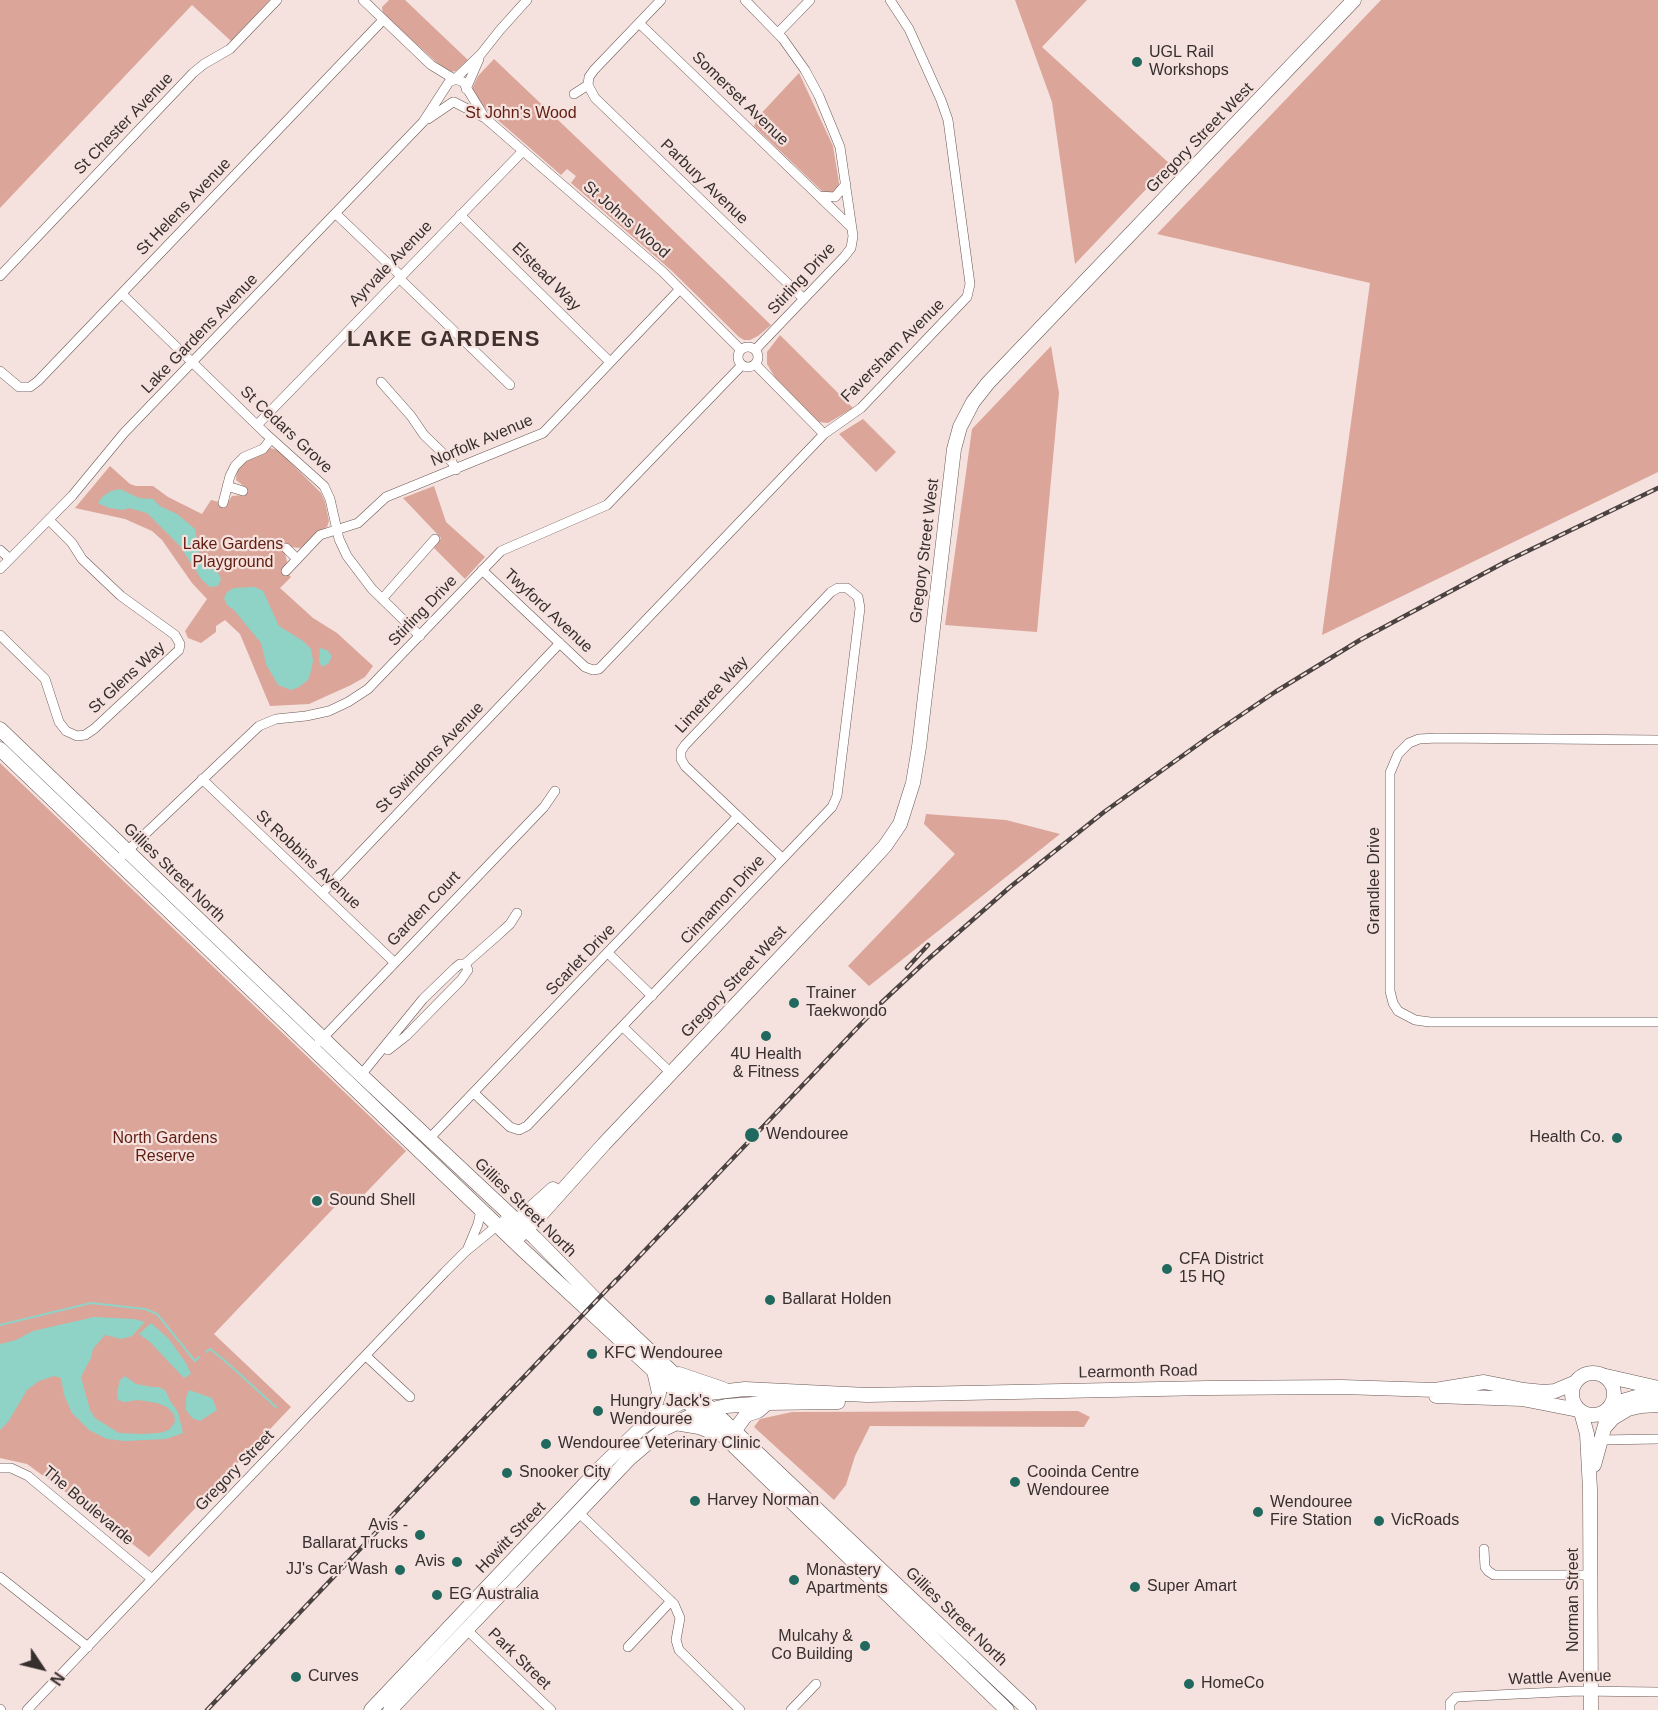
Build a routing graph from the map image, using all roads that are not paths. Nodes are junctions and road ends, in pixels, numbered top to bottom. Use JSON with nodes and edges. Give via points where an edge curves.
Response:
{"nodes":[{"id":1,"x":276,"y":0,"type":"edge"},
{"id":2,"x":363,"y":0,"type":"edge"},
{"id":3,"x":378,"y":0,"type":"edge"},
{"id":4,"x":527,"y":0,"type":"edge"},
{"id":5,"x":661,"y":0,"type":"edge"},
{"id":6,"x":745,"y":0,"type":"edge"},
{"id":7,"x":810,"y":0,"type":"edge"},
{"id":8,"x":890,"y":0,"type":"edge"},
{"id":9,"x":1354,"y":0,"type":"edge"},
{"id":10,"x":371,"y":8,"type":"junction"},
{"id":11,"x":383,"y":20,"type":"junction"},
{"id":12,"x":639,"y":23,"type":"junction"},
{"id":13,"x":778,"y":33,"type":"junction"},
{"id":14,"x":481,"y":54,"type":"junction"},
{"id":15,"x":431,"y":65,"type":"junction"},
{"id":16,"x":454,"y":79,"type":"junction"},
{"id":17,"x":588,"y":85,"type":"junction"},
{"id":18,"x":466,"y":89,"type":"junction"},
{"id":19,"x":445,"y":90,"type":"junction"},
{"id":20,"x":574,"y":94,"type":"dead end"},
{"id":21,"x":454,"y":102,"type":"junction"},
{"id":22,"x":485,"y":118,"type":"junction"},
{"id":23,"x":423,"y":122,"type":"junction"},
{"id":24,"x":523,"y":151,"type":"junction"},
{"id":25,"x":846,"y":184,"type":"junction"},
{"id":26,"x":819,"y":196,"type":"junction"},
{"id":27,"x":336,"y":214,"type":"junction"},
{"id":28,"x":460,"y":215,"type":"junction"},
{"id":29,"x":852,"y":228,"type":"junction"},
{"id":30,"x":0,"y":276,"type":"edge"},
{"id":31,"x":400,"y":277,"type":"junction"},
{"id":32,"x":680,"y":289,"type":"junction"},
{"id":33,"x":122,"y":294,"type":"junction"},
{"id":34,"x":804,"y":299,"type":"junction"},
{"id":35,"x":741,"y":350,"type":"junction"},
{"id":36,"x":755,"y":350,"type":"junction"},
{"id":37,"x":610,"y":362,"type":"junction"},
{"id":38,"x":193,"y":364,"type":"junction"},
{"id":39,"x":742,"y":365,"type":"junction"},
{"id":40,"x":756,"y":365,"type":"junction"},
{"id":41,"x":0,"y":371,"type":"edge"},
{"id":42,"x":381,"y":382,"type":"dead end"},
{"id":43,"x":510,"y":385,"type":"dead end"},
{"id":44,"x":257,"y":425,"type":"junction"},
{"id":45,"x":824,"y":434,"type":"junction"},
{"id":46,"x":271,"y":439,"type":"junction"},
{"id":47,"x":456,"y":470,"type":"junction"},
{"id":48,"x":227,"y":486,"type":"junction"},
{"id":49,"x":243,"y":491,"type":"dead end"},
{"id":50,"x":223,"y":503,"type":"dead end"},
{"id":51,"x":49,"y":520,"type":"junction"},
{"id":52,"x":336,"y":530,"type":"junction"},
{"id":53,"x":435,"y":539,"type":"dead end"},
{"id":54,"x":286,"y":548,"type":"dead end"},
{"id":55,"x":0,"y":550,"type":"edge"},
{"id":56,"x":10,"y":559,"type":"junction"},
{"id":57,"x":297,"y":559,"type":"junction"},
{"id":58,"x":0,"y":569,"type":"edge"},
{"id":59,"x":482,"y":570,"type":"junction"},
{"id":60,"x":286,"y":571,"type":"dead end"},
{"id":61,"x":850,"y":589,"type":"joint"},
{"id":62,"x":382,"y":599,"type":"junction"},
{"id":63,"x":0,"y":635,"type":"edge"},
{"id":64,"x":420,"y":636,"type":"junction"},
{"id":65,"x":560,"y":644,"type":"junction"},
{"id":66,"x":594,"y":670,"type":"joint"},
{"id":67,"x":0,"y":729,"type":"edge"},
{"id":68,"x":1658,"y":740,"type":"edge"},
{"id":69,"x":0,"y":749,"type":"edge"},
{"id":70,"x":202,"y":779,"type":"junction"},
{"id":71,"x":555,"y":790,"type":"dead end"},
{"id":72,"x":738,"y":816,"type":"junction"},
{"id":73,"x":122,"y":856,"type":"junction"},
{"id":74,"x":782,"y":858,"type":"junction"},
{"id":75,"x":322,"y":893,"type":"junction"},
{"id":76,"x":517,"y":913,"type":"dead end"},
{"id":77,"x":608,"y":953,"type":"junction"},
{"id":78,"x":394,"y":962,"type":"junction"},
{"id":79,"x":465,"y":964,"type":"junction"},
{"id":80,"x":452,"y":971,"type":"junction"},
{"id":81,"x":461,"y":980,"type":"junction"},
{"id":82,"x":652,"y":996,"type":"junction"},
{"id":83,"x":423,"y":999,"type":"junction"},
{"id":84,"x":433,"y":1009,"type":"junction"},
{"id":85,"x":1658,"y":1022,"type":"edge"},
{"id":86,"x":623,"y":1027,"type":"junction"},
{"id":87,"x":318,"y":1043,"type":"junction"},
{"id":88,"x":373,"y":1062,"type":"junction"},
{"id":89,"x":671,"y":1073,"type":"junction"},
{"id":90,"x":361,"y":1075,"type":"junction"},
{"id":91,"x":474,"y":1093,"type":"junction"},
{"id":92,"x":445,"y":1124,"type":"junction"},
{"id":93,"x":429,"y":1139,"type":"junction"},
{"id":94,"x":440,"y":1150,"type":"junction"},
{"id":95,"x":481,"y":1210,"type":"junction"},
{"id":96,"x":517,"y":1222,"type":"junction"},
{"id":97,"x":506,"y":1233,"type":"junction"},
{"id":98,"x":465,"y":1252,"type":"junction"},
{"id":99,"x":366,"y":1356,"type":"junction"},
{"id":100,"x":654,"y":1371,"type":"junction"},
{"id":101,"x":674,"y":1372,"type":"junction"},
{"id":102,"x":1606,"y":1376,"type":"junction"},
{"id":103,"x":1575,"y":1383,"type":"junction"},
{"id":104,"x":1654,"y":1385,"type":"edge"},
{"id":105,"x":725,"y":1390,"type":"junction"},
{"id":106,"x":1128,"y":1393,"type":"junction"},
{"id":107,"x":965,"y":1396,"type":"junction"},
{"id":108,"x":410,"y":1397,"type":"dead end"},
{"id":109,"x":1658,"y":1397,"type":"edge"},
{"id":110,"x":692,"y":1398,"type":"junction"},
{"id":111,"x":767,"y":1403,"type":"junction"},
{"id":112,"x":1611,"y":1405,"type":"junction"},
{"id":113,"x":1658,"y":1406,"type":"edge"},
{"id":114,"x":705,"y":1411,"type":"junction"},
{"id":115,"x":1580,"y":1411,"type":"junction"},
{"id":116,"x":650,"y":1421,"type":"junction"},
{"id":117,"x":675,"y":1423,"type":"junction"},
{"id":118,"x":730,"y":1433,"type":"junction"},
{"id":119,"x":1602,"y":1436,"type":"junction"},
{"id":120,"x":1658,"y":1439,"type":"edge"},
{"id":121,"x":0,"y":1468,"type":"edge"},
{"id":122,"x":1590,"y":1489,"type":"junction"},
{"id":123,"x":573,"y":1507,"type":"junction"},
{"id":124,"x":1484,"y":1549,"type":"dead end"},
{"id":125,"x":1590,"y":1575,"type":"junction"},
{"id":126,"x":0,"y":1577,"type":"edge"},
{"id":127,"x":152,"y":1579,"type":"junction"},
{"id":128,"x":484,"y":1590,"type":"junction"},
{"id":129,"x":495,"y":1600,"type":"junction"},
{"id":130,"x":671,"y":1601,"type":"junction"},
{"id":131,"x":467,"y":1630,"type":"junction"},
{"id":132,"x":628,"y":1647,"type":"dead end"},
{"id":133,"x":86,"y":1649,"type":"junction"},
{"id":134,"x":816,"y":1684,"type":"dead end"},
{"id":135,"x":1591,"y":1691,"type":"junction"},
{"id":136,"x":1658,"y":1692,"type":"edge"},
{"id":137,"x":27,"y":1710,"type":"edge"},
{"id":138,"x":371,"y":1710,"type":"edge"},
{"id":139,"x":390,"y":1710,"type":"edge"},
{"id":140,"x":551,"y":1710,"type":"edge"},
{"id":141,"x":740,"y":1710,"type":"edge"},
{"id":142,"x":791,"y":1710,"type":"edge"},
{"id":143,"x":1007,"y":1710,"type":"edge"},
{"id":144,"x":1029,"y":1710,"type":"edge"},
{"id":145,"x":1450,"y":1710,"type":"edge"},
{"id":146,"x":1591,"y":1710,"type":"edge"}],
"edges":[{"from":1,"to":30,"type":"street","name":"St Chester Avenue","via":[[232,47],[196,70]]},
{"from":2,"to":10,"type":"street"},
{"from":3,"to":10,"type":"street"},
{"from":4,"to":14,"type":"street"},
{"from":5,"to":12,"type":"street"},
{"from":6,"to":13,"type":"street","name":"Stirling Drive"},
{"from":7,"to":13,"type":"street"},
{"from":8,"to":45,"type":"street","name":"Faversham Avenue","via":[[909,28],[946,114],[970,290],[865,404]]},
{"from":9,"to":89,"type":"main road","name":"Gregory Street West","via":[[973,402],[954,449],[919,747],[906,811],[880,852]]},
{"from":10,"to":11,"type":"street"},
{"from":11,"to":15,"type":"street"},
{"from":11,"to":33,"type":"street","name":"St Helens Avenue"},
{"from":12,"to":17,"type":"street","via":[[594,70]]},
{"from":12,"to":26,"type":"street","name":"Somerset Avenue"},
{"from":13,"to":25,"type":"street","name":"Stirling Drive","via":[[819,96],[840,147]]},
{"from":14,"to":16,"type":"street"},
{"from":14,"to":18,"type":"street"},
{"from":15,"to":16,"type":"street"},
{"from":15,"to":19,"type":"street"},
{"from":16,"to":18,"type":"street","via":[[462,81]]},
{"from":16,"to":19,"type":"street"},
{"from":17,"to":20,"type":"street"},
{"from":17,"to":34,"type":"street","name":"Parbury Avenue","via":[[595,98]]},
{"from":18,"to":21,"type":"street","via":[[463,98]]},
{"from":18,"to":22,"type":"street","name":"St Johns Wood"},
{"from":19,"to":21,"type":"street"},
{"from":19,"to":23,"type":"street","name":"Lake Gardens Avenue"},
{"from":21,"to":22,"type":"street","name":"St Johns Wood"},
{"from":21,"to":23,"type":"street","name":"Lake Gardens Avenue"},
{"from":22,"to":24,"type":"street","name":"St Johns Wood"},
{"from":23,"to":27,"type":"street","name":"Lake Gardens Avenue"},
{"from":24,"to":28,"type":"street","name":"Ayrvale Avenue"},
{"from":24,"to":32,"type":"street","name":"St Johns Wood"},
{"from":25,"to":26,"type":"street","via":[[835,197]]},
{"from":25,"to":29,"type":"street","name":"Stirling Drive"},
{"from":26,"to":29,"type":"street","name":"Somerset Avenue"},
{"from":27,"to":31,"type":"street"},
{"from":27,"to":38,"type":"street","name":"Lake Gardens Avenue"},
{"from":28,"to":31,"type":"street","name":"Ayrvale Avenue"},
{"from":28,"to":37,"type":"street","name":"Elstead Way"},
{"from":29,"to":34,"type":"street","name":"Stirling Drive","via":[[850,249]]},
{"from":31,"to":43,"type":"street"},
{"from":31,"to":44,"type":"street","name":"Ayrvale Avenue"},
{"from":32,"to":35,"type":"street","name":"St Johns Wood"},
{"from":32,"to":37,"type":"street","name":"Norfolk Avenue"},
{"from":33,"to":38,"type":"street","name":"St Cedars Grove"},
{"from":33,"to":41,"type":"street","name":"St Helens Avenue","via":[[33,386],[17,386]]},
{"from":34,"to":36,"type":"street","name":"Stirling Drive"},
{"from":35,"to":36,"type":"street"},
{"from":35,"to":39,"type":"street","via":[[738,360]]},
{"from":36,"to":40,"type":"street","via":[[759,356]]},
{"from":37,"to":47,"type":"street","name":"Norfolk Avenue","via":[[543,433]]},
{"from":38,"to":44,"type":"street","name":"St Cedars Grove"},
{"from":38,"to":51,"type":"street","name":"Lake Gardens Avenue","via":[[114,444]]},
{"from":39,"to":40,"type":"street"},
{"from":39,"to":59,"type":"street","name":"Stirling Drive","via":[[607,505],[509,547]]},
{"from":40,"to":45,"type":"street"},
{"from":42,"to":47,"type":"street"},
{"from":44,"to":46,"type":"street","name":"St Cedars Grove"},
{"from":45,"to":66,"type":"street","name":"Faversham Avenue"},
{"from":46,"to":48,"type":"street","via":[[263,449],[237,464]]},
{"from":46,"to":52,"type":"street","name":"St Cedars Grove","via":[[324,486]]},
{"from":47,"to":52,"type":"street","name":"Norfolk Avenue","via":[[389,496],[358,523]]},
{"from":48,"to":49,"type":"street"},
{"from":48,"to":50,"type":"street"},
{"from":51,"to":56,"type":"street","name":"Lake Gardens Avenue"},
{"from":51,"to":63,"type":"street","name":"St Glens Way","via":[[121,596],[176,637],[179,650],[94,729],[77,736],[59,722],[45,679]]},
{"from":52,"to":57,"type":"street","name":"Norfolk Avenue","via":[[320,536]]},
{"from":52,"to":62,"type":"street","name":"St Cedars Grove","via":[[347,556]]},
{"from":53,"to":62,"type":"street"},
{"from":54,"to":57,"type":"street"},
{"from":55,"to":56,"type":"street"},
{"from":56,"to":58,"type":"street","name":"Lake Gardens Avenue"},
{"from":57,"to":60,"type":"street","name":"Norfolk Avenue"},
{"from":59,"to":64,"type":"street","name":"Stirling Drive"},
{"from":59,"to":65,"type":"street","name":"Twyford Avenue"},
{"from":61,"to":72,"type":"street","name":"Limetree Way","via":[[831,592],[683,747],[684,764]]},
{"from":61,"to":74,"type":"street","name":"Cinnamon Drive","via":[[858,597],[860,608],[837,796],[832,807]]},
{"from":62,"to":64,"type":"street","name":"St Cedars Grove"},
{"from":64,"to":70,"type":"street","name":"Stirling Drive","via":[[356,698],[323,713],[264,723]]},
{"from":65,"to":66,"type":"street","name":"Twyford Avenue","via":[[586,668]]},
{"from":65,"to":75,"type":"street","name":"St Swindons Avenue"},
{"from":67,"to":73,"type":"main road","name":"Gillies Street North"},
{"from":68,"to":85,"type":"street","name":"Grandlee Drive","via":[[1449,738],[1419,740],[1401,750],[1390,773],[1390,991],[1393,1003],[1404,1015],[1430,1022]]},
{"from":69,"to":73,"type":"main road","name":"Gillies Street North"},
{"from":70,"to":73,"type":"street","name":"Stirling Drive"},
{"from":70,"to":75,"type":"street","name":"St Robbins Avenue"},
{"from":71,"to":78,"type":"street","name":"Garden Court","via":[[544,807]]},
{"from":72,"to":74,"type":"street","name":"Limetree Way"},
{"from":72,"to":77,"type":"street","name":"Scarlet Drive"},
{"from":73,"to":87,"type":"main road","name":"Gillies Street North"},
{"from":74,"to":82,"type":"street","name":"Cinnamon Drive"},
{"from":75,"to":78,"type":"street","name":"St Robbins Avenue"},
{"from":76,"to":79,"type":"street","via":[[506,928]]},
{"from":77,"to":82,"type":"street"},
{"from":77,"to":91,"type":"street","name":"Scarlet Drive"},
{"from":78,"to":87,"type":"street","name":"Garden Court"},
{"from":79,"to":80,"type":"street"},
{"from":79,"to":81,"type":"street","via":[[468,970]]},
{"from":80,"to":81,"type":"street"},
{"from":80,"to":83,"type":"street"},
{"from":81,"to":84,"type":"street"},
{"from":82,"to":86,"type":"street","name":"Cinnamon Drive"},
{"from":83,"to":84,"type":"street"},
{"from":83,"to":88,"type":"street"},
{"from":84,"to":88,"type":"street"},
{"from":86,"to":89,"type":"street"},
{"from":86,"to":91,"type":"street","name":"Cinnamon Drive","via":[[524,1128],[510,1127]]},
{"from":87,"to":90,"type":"main road","name":"Gillies Street North"},
{"from":87,"to":95,"type":"main road","name":"Gillies Street North"},
{"from":88,"to":90,"type":"street"},
{"from":89,"to":96,"type":"main road","name":"Gregory Street West","via":[[604,1144]]},
{"from":90,"to":93,"type":"main road","name":"Gillies Street North"},
{"from":91,"to":92,"type":"street","name":"Scarlet Drive"},
{"from":92,"to":93,"type":"street","name":"Scarlet Drive"},
{"from":92,"to":94,"type":"street","via":[[439,1136]]},
{"from":93,"to":94,"type":"main road","name":"Gillies Street North"},
{"from":94,"to":96,"type":"main road","name":"Gillies Street North"},
{"from":95,"to":97,"type":"main road","name":"Gillies Street North"},
{"from":95,"to":98,"type":"street","name":"Gregory Street","via":[[477,1229]]},
{"from":96,"to":97,"type":"main road","name":"Gregory Street West"},
{"from":96,"to":101,"type":"main road","name":"Gillies Street North"},
{"from":97,"to":98,"type":"street","name":"Gregory Street"},
{"from":97,"to":100,"type":"main road","name":"Gillies Street North"},
{"from":98,"to":99,"type":"street","name":"Gregory Street"},
{"from":99,"to":108,"type":"street"},
{"from":99,"to":127,"type":"street","name":"Gregory Street"},
{"from":100,"to":110,"type":"main road","name":"Gillies Street North"},
{"from":100,"to":116,"type":"main road","via":[[659,1393]]},
{"from":101,"to":105,"type":"main road"},
{"from":101,"to":110,"type":"main road","name":"Gillies Street North"},
{"from":102,"to":103,"type":"main road","via":[[1587,1373]]},
{"from":102,"to":104,"type":"main road"},
{"from":102,"to":112,"type":"main road","via":[[1613,1389]]},
{"from":103,"to":106,"type":"main road","name":"Learmonth Road","via":[[1544,1392],[1484,1382],[1435,1390],[1342,1387]]},
{"from":103,"to":115,"type":"main road","via":[[1573,1401]]},
{"from":105,"to":107,"type":"main road","name":"Learmonth Road"},
{"from":105,"to":110,"type":"main road","name":"Learmonth Road"},
{"from":106,"to":107,"type":"main road","name":"Learmonth Road"},
{"from":106,"to":115,"type":"main road","name":"Learmonth Road","via":[[1418,1394],[1522,1399]]},
{"from":107,"to":111,"type":"main road","name":"Learmonth Road"},
{"from":109,"to":112,"type":"main road","via":[[1636,1397]]},
{"from":110,"to":114,"type":"main road","name":"Gillies Street North"},
{"from":110,"to":116,"type":"main road","name":"Howitt Street"},
{"from":111,"to":114,"type":"main road","name":"Learmonth Road"},
{"from":111,"to":118,"type":"main road","via":[[746,1415]]},
{"from":112,"to":115,"type":"main road","via":[[1598,1414]]},
{"from":112,"to":119,"type":"main road","name":"Norman Street"},
{"from":113,"to":119,"type":"main road","via":[[1634,1407],[1623,1412],[1613,1418]]},
{"from":114,"to":117,"type":"main road","name":"Howitt Street"},
{"from":114,"to":118,"type":"main road","name":"Gillies Street North"},
{"from":115,"to":122,"type":"main road","name":"Norman Street","via":[[1587,1434]]},
{"from":116,"to":123,"type":"main road","name":"Howitt Street"},
{"from":117,"to":118,"type":"main road"},
{"from":117,"to":123,"type":"main road","name":"Howitt Street"},
{"from":118,"to":143,"type":"main road","name":"Gillies Street North"},
{"from":118,"to":144,"type":"main road","name":"Gillies Street North"},
{"from":119,"to":120,"type":"street"},
{"from":119,"to":122,"type":"main road","name":"Norman Street"},
{"from":121,"to":127,"type":"street","name":"The Boulevarde","via":[[11,1468],[28,1476]]},
{"from":122,"to":125,"type":"main road","name":"Norman Street"},
{"from":123,"to":128,"type":"main road","name":"Howitt Street"},
{"from":123,"to":129,"type":"main road","name":"Howitt Street"},
{"from":123,"to":130,"type":"street"},
{"from":124,"to":125,"type":"street","via":[[1485,1567],[1494,1575]]},
{"from":125,"to":135,"type":"main road","name":"Norman Street"},
{"from":126,"to":133,"type":"street"},
{"from":127,"to":133,"type":"street","name":"Gregory Street"},
{"from":128,"to":129,"type":"main road"},
{"from":128,"to":138,"type":"main road","name":"Howitt Street"},
{"from":129,"to":131,"type":"main road","name":"Howitt Street"},
{"from":130,"to":132,"type":"street"},
{"from":130,"to":141,"type":"street","via":[[680,1616],[676,1642],[679,1650]]},
{"from":131,"to":139,"type":"main road","name":"Howitt Street"},
{"from":131,"to":140,"type":"street","name":"Park Street"},
{"from":133,"to":137,"type":"street","name":"Gregory Street"},
{"from":134,"to":142,"type":"street"},
{"from":135,"to":136,"type":"street","name":"Wattle Avenue"},
{"from":135,"to":145,"type":"street","name":"Wattle Avenue","via":[[1456,1697]]},
{"from":135,"to":146,"type":"main road","name":"Norman Street"}]}
